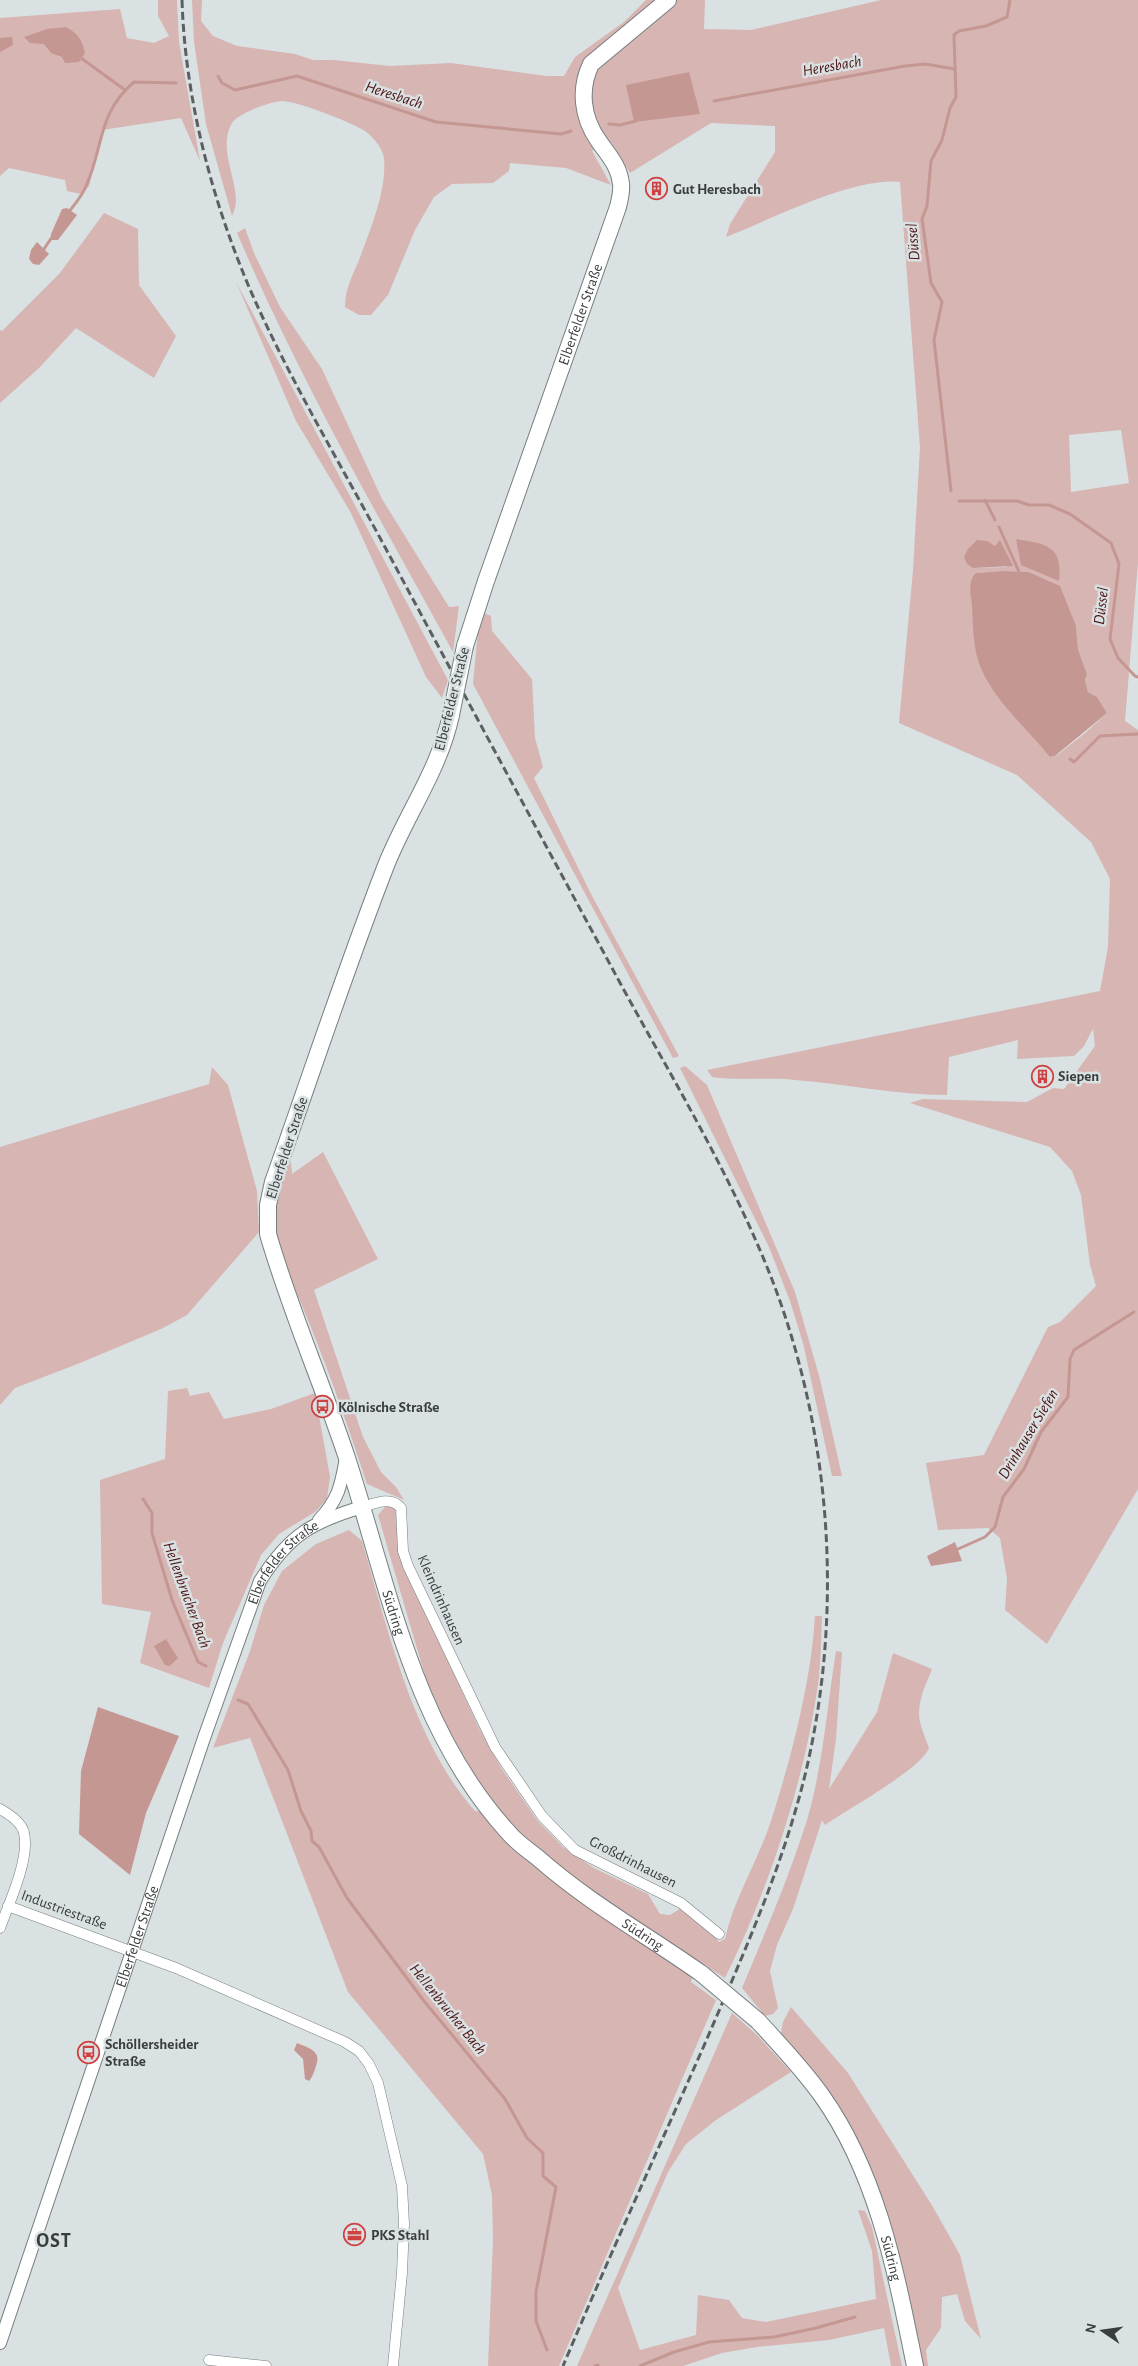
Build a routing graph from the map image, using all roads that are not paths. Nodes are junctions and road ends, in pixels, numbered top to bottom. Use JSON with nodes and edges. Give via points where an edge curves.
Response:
{"nodes":[{"id":1,"x":668,"y":0,"type":"edge"},
{"id":2,"x":346,"y":1457,"type":"junction"},
{"id":3,"x":362,"y":1507,"type":"junction"},
{"id":4,"x":317,"y":1522,"type":"junction"},
{"id":5,"x":476,"y":1710,"type":"joint"},
{"id":6,"x":0,"y":1809,"type":"edge"},
{"id":7,"x":8,"y":1906,"type":"junction"},
{"id":8,"x":0,"y":1928,"type":"edge"},
{"id":9,"x":719,"y":1934,"type":"dead end"},
{"id":10,"x":133,"y":1951,"type":"junction"},
{"id":11,"x":0,"y":2343,"type":"edge"},
{"id":12,"x":209,"y":2360,"type":"dead end"},
{"id":13,"x":266,"y":2366,"type":"edge"},
{"id":14,"x":393,"y":2366,"type":"edge"},
{"id":15,"x":915,"y":2366,"type":"edge"}],
"edges":[{"from":1,"to":2,"type":"main road","name":"Elberfelder Straße","bridge":true,"via":[[591,64],[585,76],[582,89],[589,123],[618,170],[622,186],[618,207],[486,581],[465,646],[451,715],[438,757],[386,866],[273,1182],[268,1205],[268,1234]]},
{"from":2,"to":3,"type":"main road","name":"Elberfelder Straße"},
{"from":2,"to":4,"type":"street","via":[[339,1494]]},
{"from":3,"to":4,"type":"street","name":"Elberfelder Straße"},
{"from":3,"to":5,"type":"street","name":"Kleindrinhausen","via":[[388,1500],[401,1508],[403,1551],[408,1566]]},
{"from":3,"to":15,"type":"main road","name":"Südring","bridge":true,"via":[[404,1649],[433,1719],[471,1786],[508,1833],[566,1883],[702,1974],[758,2021],[822,2097],[846,2137],[884,2225]]},
{"from":4,"to":10,"type":"street","name":"Elberfelder Straße","via":[[285,1547],[260,1581]]},
{"from":5,"to":9,"type":"street","name":"Großdrinhausen","via":[[517,1781],[563,1839],[591,1859],[681,1903]]},
{"from":6,"to":7,"type":"street","via":[[17,1821],[24,1832],[22,1862]]},
{"from":7,"to":8,"type":"street","name":"Industriestraße"},
{"from":7,"to":10,"type":"street","name":"Industriestraße"},
{"from":10,"to":11,"type":"street","name":"Elberfelder Straße"},
{"from":10,"to":14,"type":"street","via":[[345,2042],[369,2064],[378,2083],[402,2186],[404,2224]]},
{"from":12,"to":13,"type":"street"}]}
